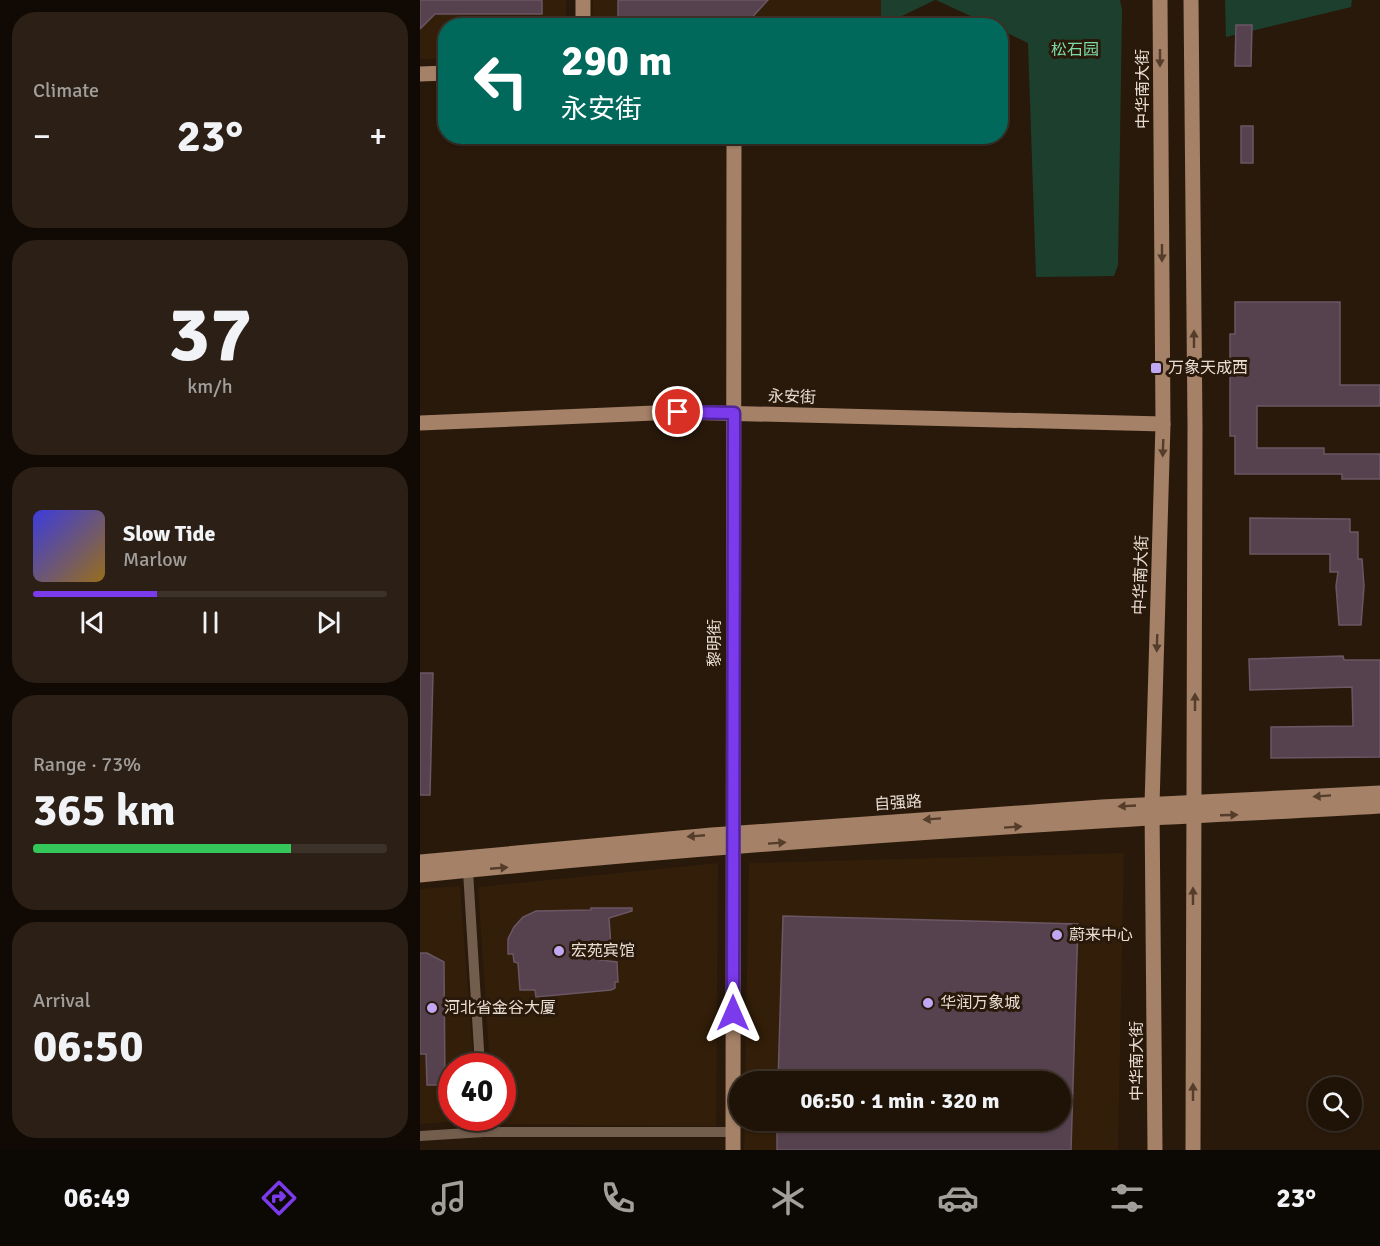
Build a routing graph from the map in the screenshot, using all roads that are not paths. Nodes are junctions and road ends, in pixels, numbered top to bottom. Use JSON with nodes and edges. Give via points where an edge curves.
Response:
{"nodes":[{"id":1,"x":583,"y":0,"type":"edge"},
{"id":2,"x":1160,"y":0,"type":"edge"},
{"id":3,"x":1191,"y":0,"type":"edge"},
{"id":4,"x":583,"y":18,"type":"edge"},
{"id":5,"x":438,"y":73,"type":"edge"},
{"id":6,"x":420,"y":74,"type":"edge"},
{"id":7,"x":734,"y":144,"type":"edge"},
{"id":8,"x":734,"y":413,"type":"junction"},
{"id":9,"x":420,"y":423,"type":"edge"},
{"id":10,"x":1163,"y":424,"type":"junction"},
{"id":11,"x":1380,"y":793,"type":"edge"},
{"id":12,"x":1380,"y":806,"type":"edge"},
{"id":13,"x":1194,"y":810,"type":"junction"},
{"id":14,"x":1153,"y":812,"type":"junction"},
{"id":15,"x":733,"y":840,"type":"junction"},
{"id":16,"x":420,"y":862,"type":"edge"},
{"id":17,"x":468,"y":871,"type":"junction"},
{"id":18,"x":420,"y":875,"type":"edge"},
{"id":19,"x":479,"y":1053,"type":"edge"},
{"id":20,"x":484,"y":1131,"type":"joint"},
{"id":21,"x":733,"y":1132,"type":"junction"},
{"id":22,"x":420,"y":1136,"type":"edge"},
{"id":23,"x":733,"y":1150,"type":"edge"},
{"id":24,"x":1155,"y":1150,"type":"edge"},
{"id":25,"x":1193,"y":1150,"type":"edge"}],
"edges":[{"from":1,"to":4,"type":"main road"},
{"from":2,"to":10,"type":"main road","name":"中华南大街","one_way":true},
{"from":13,"to":3,"type":"main road","one_way":true},
{"from":5,"to":6,"type":"main road"},
{"from":7,"to":8,"type":"main road","name":"黎明街"},
{"from":8,"to":9,"type":"main road","name":"永安街"},
{"from":8,"to":10,"type":"main road","name":"永安街"},
{"from":8,"to":15,"type":"main road","name":"黎明街"},
{"from":10,"to":14,"type":"main road","name":"中华南大街","one_way":true},
{"from":11,"to":13,"type":"main road","name":"自强路","one_way":true},
{"from":13,"to":12,"type":"main road","name":"自强路","one_way":true},
{"from":13,"to":14,"type":"main road","name":"自强路"},
{"from":25,"to":13,"type":"main road","one_way":true},
{"from":14,"to":15,"type":"main road","name":"自强路"},
{"from":14,"to":24,"type":"main road","name":"中华南大街"},
{"from":15,"to":16,"type":"main road","name":"自强路","one_way":true},
{"from":17,"to":15,"type":"main road","name":"自强路","one_way":true},
{"from":15,"to":21,"type":"main road","name":"黎明街"},
{"from":17,"to":18,"type":"main road","name":"自强路"},
{"from":17,"to":19,"type":"street"},
{"from":20,"to":21,"type":"street"},
{"from":20,"to":22,"type":"street"},
{"from":21,"to":23,"type":"main road","name":"黎明街"}]}
